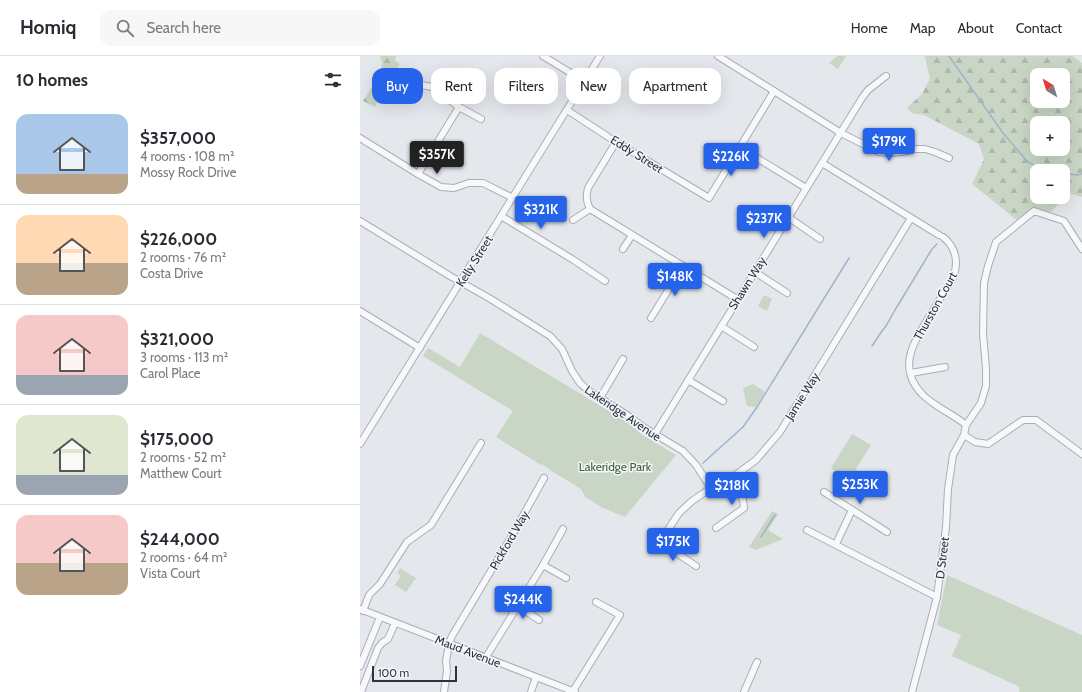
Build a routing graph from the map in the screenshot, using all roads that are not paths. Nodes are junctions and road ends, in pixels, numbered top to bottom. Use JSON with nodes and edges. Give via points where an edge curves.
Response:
{"nodes":[{"id":1,"x":543,"y":56,"type":"edge"},
{"id":2,"x":600,"y":56,"type":"edge"},
{"id":3,"x":718,"y":56,"type":"edge"},
{"id":4,"x":592,"y":68,"type":"edge"},
{"id":5,"x":566,"y":70,"type":"edge"},
{"id":6,"x":886,"y":76,"type":"dead end"},
{"id":7,"x":423,"y":85,"type":"edge"},
{"id":8,"x":774,"y":91,"type":"junction"},
{"id":9,"x":571,"y":104,"type":"edge"},
{"id":10,"x":459,"y":107,"type":"junction"},
{"id":11,"x":567,"y":110,"type":"junction"},
{"id":12,"x":481,"y":119,"type":"dead end"},
{"id":13,"x":841,"y":133,"type":"junction"},
{"id":14,"x":360,"y":138,"type":"edge"},
{"id":15,"x":616,"y":142,"type":"junction"},
{"id":16,"x":739,"y":147,"type":"junction"},
{"id":17,"x":949,"y":158,"type":"dead end"},
{"id":18,"x":822,"y":163,"type":"junction"},
{"id":19,"x":418,"y":174,"type":"junction"},
{"id":20,"x":806,"y":188,"type":"junction"},
{"id":21,"x":513,"y":198,"type":"junction"},
{"id":22,"x":590,"y":208,"type":"junction"},
{"id":23,"x":501,"y":216,"type":"junction"},
{"id":24,"x":788,"y":217,"type":"junction"},
{"id":25,"x":911,"y":218,"type":"junction"},
{"id":26,"x":360,"y":220,"type":"edge"},
{"id":27,"x":573,"y":220,"type":"dead end"},
{"id":28,"x":632,"y":235,"type":"junction"},
{"id":29,"x":820,"y":239,"type":"dead end"},
{"id":30,"x":623,"y":249,"type":"dead end"},
{"id":31,"x":1082,"y":249,"type":"edge"},
{"id":32,"x":683,"y":266,"type":"junction"},
{"id":33,"x":755,"y":272,"type":"junction"},
{"id":34,"x":605,"y":281,"type":"dead end"},
{"id":35,"x":461,"y":282,"type":"junction"},
{"id":36,"x":787,"y":293,"type":"dead end"},
{"id":37,"x":737,"y":299,"type":"junction"},
{"id":38,"x":360,"y":311,"type":"edge"},
{"id":39,"x":651,"y":318,"type":"dead end"},
{"id":40,"x":721,"y":326,"type":"junction"},
{"id":41,"x":754,"y":347,"type":"dead end"},
{"id":42,"x":420,"y":348,"type":"junction"},
{"id":43,"x":623,"y":359,"type":"dead end"},
{"id":44,"x":945,"y":367,"type":"dead end"},
{"id":45,"x":911,"y":373,"type":"junction"},
{"id":46,"x":688,"y":380,"type":"junction"},
{"id":47,"x":600,"y":398,"type":"junction"},
{"id":48,"x":723,"y":401,"type":"dead end"},
{"id":49,"x":966,"y":425,"type":"junction"},
{"id":50,"x":655,"y":434,"type":"junction"},
{"id":51,"x":964,"y":435,"type":"junction"},
{"id":52,"x":480,"y":443,"type":"dead end"},
{"id":53,"x":360,"y":444,"type":"edge"},
{"id":54,"x":1082,"y":454,"type":"edge"},
{"id":55,"x":544,"y":478,"type":"dead end"},
{"id":56,"x":730,"y":479,"type":"junction"},
{"id":57,"x":711,"y":488,"type":"junction"},
{"id":58,"x":824,"y":492,"type":"dead end"},
{"id":59,"x":852,"y":510,"type":"junction"},
{"id":60,"x":716,"y":528,"type":"dead end"},
{"id":61,"x":563,"y":529,"type":"dead end"},
{"id":62,"x":807,"y":530,"type":"dead end"},
{"id":63,"x":887,"y":532,"type":"dead end"},
{"id":64,"x":836,"y":544,"type":"junction"},
{"id":65,"x":543,"y":565,"type":"junction"},
{"id":66,"x":696,"y":566,"type":"dead end"},
{"id":67,"x":566,"y":578,"type":"dead end"},
{"id":68,"x":937,"y":597,"type":"junction"},
{"id":69,"x":596,"y":602,"type":"dead end"},
{"id":70,"x":518,"y":606,"type":"junction"},
{"id":71,"x":361,"y":610,"type":"edge"},
{"id":72,"x":380,"y":617,"type":"junction"},
{"id":73,"x":539,"y":620,"type":"dead end"},
{"id":74,"x":396,"y":623,"type":"junction"},
{"id":75,"x":449,"y":643,"type":"junction"},
{"id":76,"x":486,"y":657,"type":"junction"},
{"id":77,"x":757,"y":662,"type":"dead end"},
{"id":78,"x":360,"y":666,"type":"edge"},
{"id":79,"x":536,"y":677,"type":"junction"},
{"id":80,"x":361,"y":692,"type":"edge"},
{"id":81,"x":444,"y":692,"type":"edge"},
{"id":82,"x":530,"y":692,"type":"edge"},
{"id":83,"x":574,"y":692,"type":"edge"},
{"id":84,"x":744,"y":692,"type":"edge"},
{"id":85,"x":912,"y":692,"type":"edge"}],
"edges":[{"from":1,"to":5,"type":"street"},
{"from":2,"to":4,"type":"street","name":"Kelly Street"},
{"from":3,"to":8,"type":"street"},
{"from":6,"to":13,"type":"street","name":"Shawn Way","via":[[868,90]]},
{"from":7,"to":10,"type":"street","via":[[432,87]]},
{"from":8,"to":13,"type":"street"},
{"from":8,"to":16,"type":"street"},
{"from":9,"to":11,"type":"street","name":"Kelly Street"},
{"from":10,"to":12,"type":"street"},
{"from":10,"to":19,"type":"street"},
{"from":11,"to":15,"type":"street","name":"Eddy Street"},
{"from":11,"to":21,"type":"street","name":"Kelly Street"},
{"from":13,"to":17,"type":"street","via":[[878,152],[926,149]]},
{"from":13,"to":18,"type":"street","name":"Shawn Way"},
{"from":14,"to":19,"type":"street"},
{"from":15,"to":16,"type":"street","name":"Eddy Street","via":[[709,198]]},
{"from":15,"to":22,"type":"street","via":[[588,188],[586,196]]},
{"from":16,"to":20,"type":"street"},
{"from":18,"to":20,"type":"street","name":"Shawn Way"},
{"from":18,"to":25,"type":"street"},
{"from":19,"to":21,"type":"street","via":[[441,187],[454,188],[469,183],[483,183]]},
{"from":20,"to":24,"type":"street","name":"Shawn Way"},
{"from":21,"to":23,"type":"street","name":"Kelly Street"},
{"from":22,"to":27,"type":"street"},
{"from":22,"to":28,"type":"street"},
{"from":23,"to":34,"type":"street"},
{"from":23,"to":35,"type":"street","name":"Kelly Street"},
{"from":24,"to":29,"type":"street"},
{"from":24,"to":33,"type":"street","name":"Shawn Way"},
{"from":25,"to":45,"type":"street","name":"Thurston Court","via":[[941,236],[950,244],[956,257],[952,280],[916,337],[909,360]]},
{"from":25,"to":56,"type":"street","name":"Jamie Way","via":[[780,432],[756,460]]},
{"from":26,"to":35,"type":"street","name":"Lakeridge Avenue"},
{"from":28,"to":30,"type":"street"},
{"from":28,"to":32,"type":"street"},
{"from":31,"to":49,"type":"street","via":[[1064,221],[1034,211],[996,242],[984,283],[986,386],[981,403]]},
{"from":32,"to":37,"type":"street"},
{"from":32,"to":39,"type":"street"},
{"from":33,"to":36,"type":"street"},
{"from":33,"to":37,"type":"street","name":"Shawn Way"},
{"from":35,"to":42,"type":"street","name":"Kelly Street"},
{"from":35,"to":47,"type":"street","name":"Lakeridge Avenue","via":[[550,336],[562,349],[580,383]]},
{"from":37,"to":40,"type":"street","name":"Shawn Way"},
{"from":38,"to":42,"type":"street"},
{"from":40,"to":41,"type":"street"},
{"from":40,"to":46,"type":"street","name":"Shawn Way"},
{"from":42,"to":53,"type":"street","name":"Kelly Street"},
{"from":43,"to":47,"type":"street"},
{"from":44,"to":45,"type":"street"},
{"from":45,"to":49,"type":"street","name":"Thurston Court","via":[[917,388],[924,395]]},
{"from":46,"to":48,"type":"street"},
{"from":46,"to":50,"type":"street","name":"Shawn Way"},
{"from":47,"to":50,"type":"street","name":"Lakeridge Avenue"},
{"from":49,"to":51,"type":"street","name":"D Street"},
{"from":50,"to":57,"type":"street","name":"Lakeridge Avenue","via":[[683,451]]},
{"from":51,"to":54,"type":"street","via":[[975,442],[988,444],[1024,420],[1036,420]]},
{"from":51,"to":68,"type":"street","name":"D Street","via":[[953,455]]},
{"from":52,"to":71,"type":"street","via":[[431,525],[407,542]]},
{"from":55,"to":75,"type":"street","name":"Pickford Way"},
{"from":56,"to":57,"type":"street","name":"Jamie Way"},
{"from":56,"to":60,"type":"street","via":[[743,500],[744,508]]},
{"from":57,"to":66,"type":"street","name":"Jamie Way","via":[[679,513],[660,542]]},
{"from":58,"to":59,"type":"street"},
{"from":59,"to":63,"type":"street"},
{"from":59,"to":64,"type":"street"},
{"from":61,"to":65,"type":"street"},
{"from":62,"to":64,"type":"street"},
{"from":64,"to":68,"type":"street"},
{"from":65,"to":67,"type":"street"},
{"from":65,"to":70,"type":"street"},
{"from":68,"to":85,"type":"street","name":"D Street"},
{"from":69,"to":83,"type":"street","via":[[620,615]]},
{"from":70,"to":73,"type":"street"},
{"from":70,"to":76,"type":"street"},
{"from":71,"to":72,"type":"street","name":"Maud Avenue"},
{"from":72,"to":74,"type":"street","name":"Maud Avenue"},
{"from":72,"to":78,"type":"street"},
{"from":74,"to":75,"type":"street","name":"Maud Avenue"},
{"from":74,"to":80,"type":"street","via":[[388,639],[378,648]]},
{"from":75,"to":76,"type":"street","name":"Maud Avenue"},
{"from":75,"to":81,"type":"street","name":"Pickford Way"},
{"from":76,"to":79,"type":"street","name":"Maud Avenue"},
{"from":77,"to":84,"type":"street"},
{"from":79,"to":82,"type":"street"},
{"from":79,"to":83,"type":"street","name":"Maud Avenue"}]}
